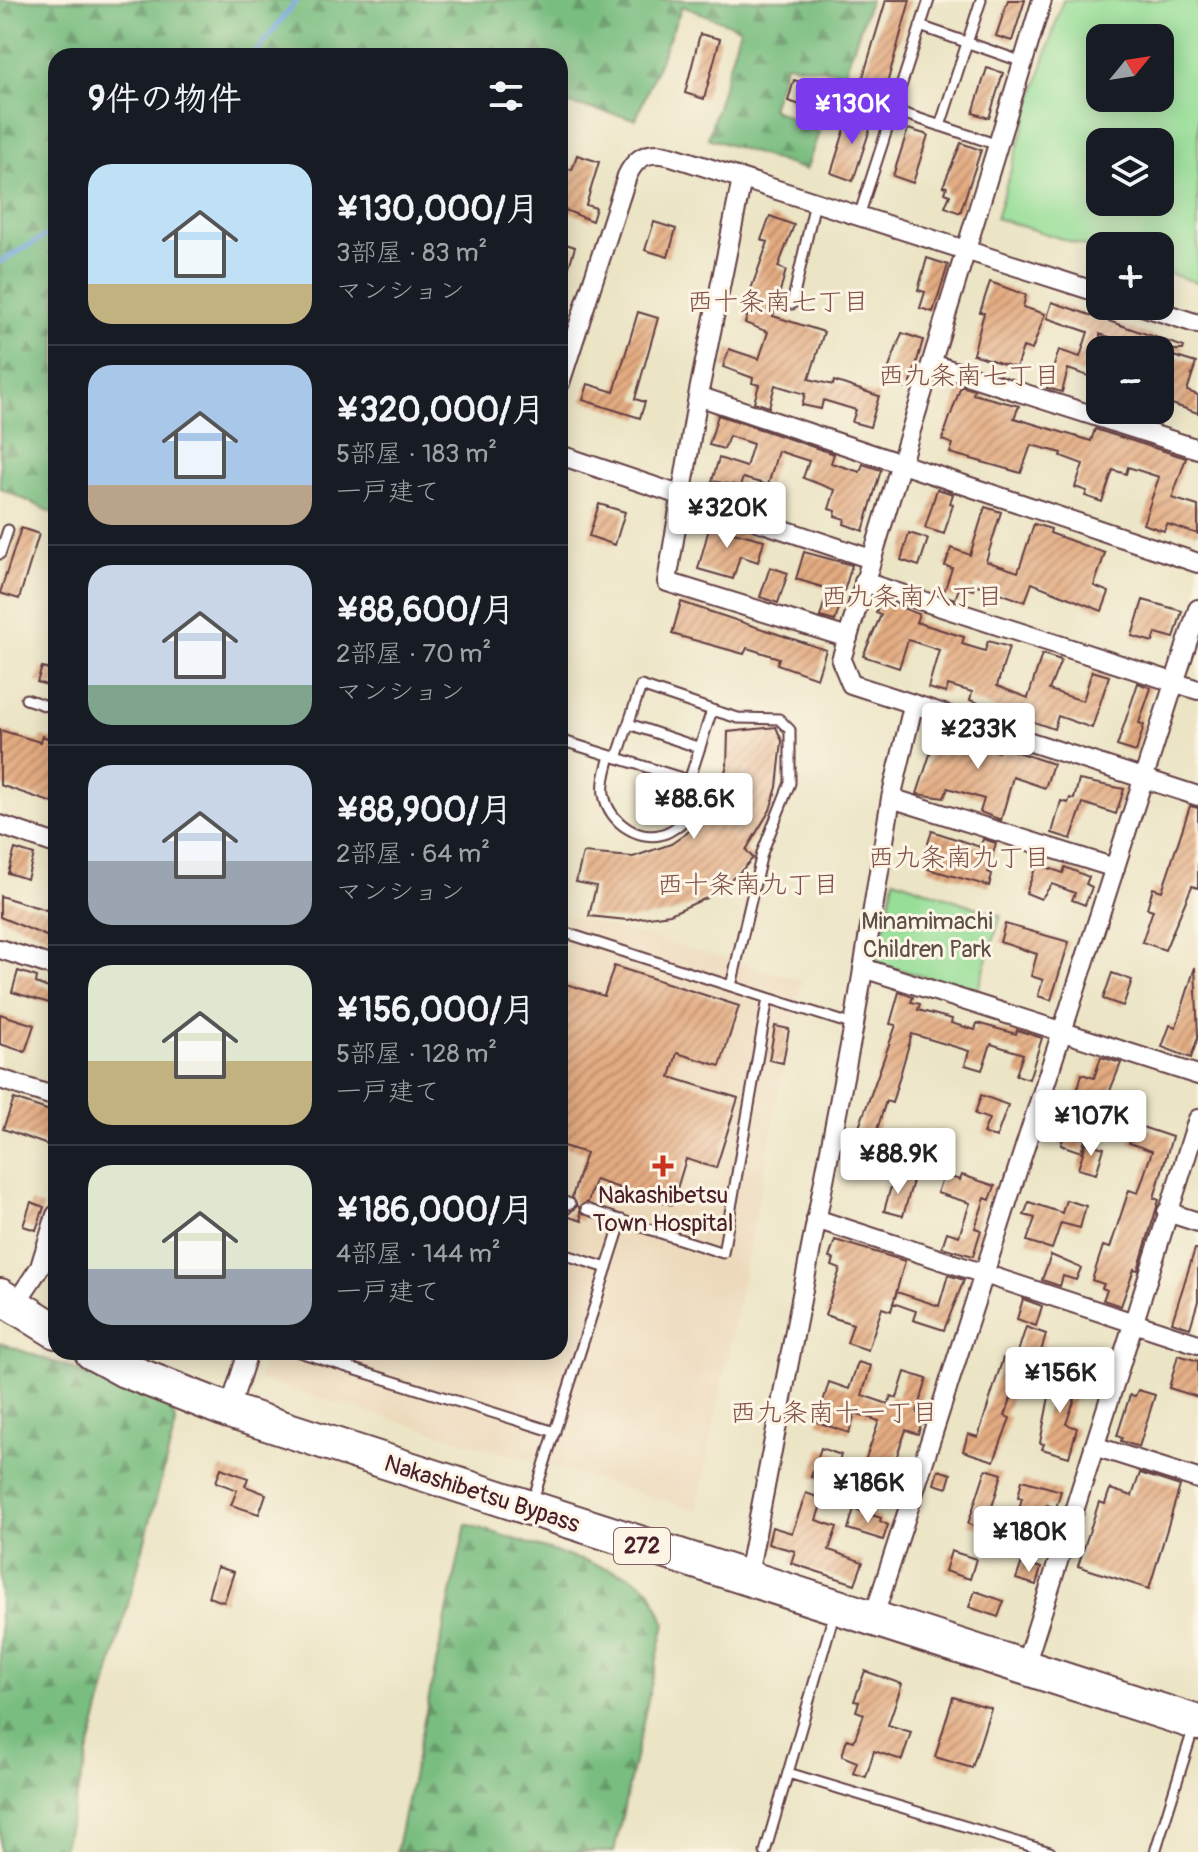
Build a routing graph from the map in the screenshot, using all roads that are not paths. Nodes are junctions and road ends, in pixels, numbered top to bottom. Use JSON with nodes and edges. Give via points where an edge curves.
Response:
{"nodes":[{"id":1,"x":929,"y":0,"type":"edge"},
{"id":2,"x":981,"y":0,"type":"edge"},
{"id":3,"x":1042,"y":0,"type":"edge"},
{"id":4,"x":920,"y":26,"type":"junction"},
{"id":5,"x":967,"y":42,"type":"junction"},
{"id":6,"x":1023,"y":62,"type":"junction"},
{"id":7,"x":893,"y":110,"type":"junction"},
{"id":8,"x":940,"y":126,"type":"junction"},
{"id":9,"x":998,"y":145,"type":"junction"},
{"id":10,"x":742,"y":179,"type":"junction"},
{"id":11,"x":815,"y":202,"type":"junction"},
{"id":12,"x":859,"y":216,"type":"junction"},
{"id":13,"x":966,"y":249,"type":"junction"},
{"id":14,"x":1086,"y":288,"type":"edge"},
{"id":15,"x":792,"y":304,"type":"dead end"},
{"id":16,"x":1174,"y":316,"type":"edge"},
{"id":17,"x":1198,"y":324,"type":"edge"},
{"id":18,"x":568,"y":340,"type":"edge"},
{"id":19,"x":932,"y":364,"type":"junction"},
{"id":20,"x":698,"y":396,"type":"junction"},
{"id":21,"x":1198,"y":449,"type":"edge"},
{"id":22,"x":568,"y":458,"type":"edge"},
{"id":23,"x":901,"y":463,"type":"junction"},
{"id":24,"x":680,"y":497,"type":"junction"},
{"id":25,"x":8,"y":530,"type":"dead end"},
{"id":26,"x":0,"y":554,"type":"edge"},
{"id":27,"x":871,"y":559,"type":"junction"},
{"id":28,"x":1198,"y":563,"type":"edge"},
{"id":29,"x":864,"y":582,"type":"junction"},
{"id":30,"x":1198,"y":609,"type":"edge"},
{"id":31,"x":848,"y":638,"type":"junction"},
{"id":32,"x":1175,"y":682,"type":"junction"},
{"id":33,"x":1198,"y":690,"type":"edge"},
{"id":34,"x":26,"y":699,"type":"dead end"},
{"id":35,"x":48,"y":706,"type":"edge"},
{"id":36,"x":913,"y":706,"type":"junction"},
{"id":37,"x":712,"y":710,"type":"junction"},
{"id":38,"x":629,"y":724,"type":"junction"},
{"id":39,"x":568,"y":743,"type":"edge"},
{"id":40,"x":700,"y":748,"type":"junction"},
{"id":41,"x":614,"y":757,"type":"junction"},
{"id":42,"x":1144,"y":777,"type":"junction"},
{"id":43,"x":689,"y":781,"type":"junction"},
{"id":44,"x":1198,"y":796,"type":"edge"},
{"id":45,"x":891,"y":798,"type":"junction"},
{"id":46,"x":0,"y":825,"type":"edge"},
{"id":47,"x":48,"y":841,"type":"edge"},
{"id":48,"x":1115,"y":868,"type":"junction"},
{"id":49,"x":568,"y":934,"type":"edge"},
{"id":50,"x":0,"y":949,"type":"edge"},
{"id":51,"x":48,"y":964,"type":"edge"},
{"id":52,"x":863,"y":968,"type":"junction"},
{"id":53,"x":731,"y":986,"type":"junction"},
{"id":54,"x":768,"y":998,"type":"junction"},
{"id":55,"x":854,"y":1025,"type":"junction"},
{"id":56,"x":1063,"y":1030,"type":"junction"},
{"id":57,"x":1198,"y":1075,"type":"edge"},
{"id":58,"x":0,"y":1079,"type":"edge"},
{"id":59,"x":48,"y":1094,"type":"edge"},
{"id":60,"x":1198,"y":1119,"type":"edge"},
{"id":61,"x":586,"y":1209,"type":"dead end"},
{"id":62,"x":1167,"y":1212,"type":"junction"},
{"id":63,"x":816,"y":1219,"type":"junction"},
{"id":64,"x":622,"y":1220,"type":"junction"},
{"id":65,"x":1198,"y":1222,"type":"edge"},
{"id":66,"x":48,"y":1241,"type":"edge"},
{"id":67,"x":568,"y":1256,"type":"edge"},
{"id":68,"x":607,"y":1268,"type":"junction"},
{"id":69,"x":984,"y":1275,"type":"junction"},
{"id":70,"x":7,"y":1301,"type":"edge"},
{"id":71,"x":1132,"y":1324,"type":"junction"},
{"id":72,"x":48,"y":1326,"type":"edge"},
{"id":73,"x":1198,"y":1344,"type":"edge"},
{"id":74,"x":107,"y":1360,"type":"edge"},
{"id":75,"x":245,"y":1360,"type":"edge"},
{"id":76,"x":325,"y":1360,"type":"edge"},
{"id":77,"x":229,"y":1411,"type":"junction"},
{"id":78,"x":555,"y":1432,"type":"junction"},
{"id":79,"x":1094,"y":1446,"type":"junction"},
{"id":80,"x":1198,"y":1479,"type":"edge"},
{"id":81,"x":530,"y":1510,"type":"junction"},
{"id":82,"x":747,"y":1580,"type":"junction"},
{"id":83,"x":836,"y":1607,"type":"junction"},
{"id":84,"x":873,"y":1619,"type":"junction"},
{"id":85,"x":1024,"y":1669,"type":"junction"},
{"id":86,"x":1196,"y":1723,"type":"edge"},
{"id":87,"x":788,"y":1773,"type":"junction"},
{"id":88,"x":766,"y":1852,"type":"edge"},
{"id":89,"x":1050,"y":1852,"type":"edge"},
{"id":90,"x":1155,"y":1852,"type":"edge"}],
"edges":[{"from":1,"to":4,"type":"lane"},
{"from":2,"to":5,"type":"lane"},
{"from":3,"to":6,"type":"street"},
{"from":4,"to":5,"type":"lane"},
{"from":4,"to":7,"type":"lane"},
{"from":5,"to":6,"type":"lane"},
{"from":5,"to":8,"type":"lane"},
{"from":6,"to":9,"type":"street"},
{"from":7,"to":8,"type":"lane"},
{"from":7,"to":12,"type":"lane"},
{"from":8,"to":9,"type":"lane"},
{"from":9,"to":13,"type":"street"},
{"from":10,"to":11,"type":"street"},
{"from":10,"to":18,"type":"street","via":[[657,152],[639,158],[627,176]]},
{"from":10,"to":20,"type":"street"},
{"from":11,"to":12,"type":"street"},
{"from":11,"to":15,"type":"lane"},
{"from":12,"to":13,"type":"street"},
{"from":13,"to":14,"type":"street"},
{"from":13,"to":19,"type":"street"},
{"from":16,"to":17,"type":"street"},
{"from":19,"to":21,"type":"street"},
{"from":19,"to":23,"type":"street"},
{"from":20,"to":23,"type":"street"},
{"from":20,"to":24,"type":"street"},
{"from":22,"to":24,"type":"street"},
{"from":23,"to":27,"type":"street"},
{"from":23,"to":28,"type":"street"},
{"from":24,"to":27,"type":"street"},
{"from":24,"to":31,"type":"street","via":[[667,582]]},
{"from":25,"to":26,"type":"lane"},
{"from":27,"to":29,"type":"street"},
{"from":29,"to":31,"type":"street"},
{"from":29,"to":32,"type":"street"},
{"from":30,"to":32,"type":"street"},
{"from":31,"to":36,"type":"street","via":[[841,660],[851,684]]},
{"from":32,"to":33,"type":"street"},
{"from":32,"to":42,"type":"street"},
{"from":34,"to":35,"type":"lane"},
{"from":36,"to":42,"type":"street"},
{"from":36,"to":45,"type":"street"},
{"from":37,"to":38,"type":"lane","via":[[641,686]]},
{"from":37,"to":40,"type":"lane"},
{"from":37,"to":53,"type":"lane","via":[[738,718],[779,719],[790,730],[790,783],[762,853]]},
{"from":38,"to":40,"type":"lane"},
{"from":38,"to":41,"type":"lane"},
{"from":39,"to":41,"type":"lane"},
{"from":40,"to":43,"type":"lane"},
{"from":41,"to":43,"type":"lane"},
{"from":41,"to":43,"type":"lane","via":[[603,791],[609,811],[626,828],[646,837],[670,831],[693,810],[704,785]]},
{"from":42,"to":44,"type":"street"},
{"from":42,"to":48,"type":"street"},
{"from":45,"to":48,"type":"street"},
{"from":45,"to":52,"type":"street"},
{"from":46,"to":47,"type":"street"},
{"from":48,"to":56,"type":"street"},
{"from":49,"to":53,"type":"lane"},
{"from":50,"to":51,"type":"street"},
{"from":52,"to":55,"type":"street"},
{"from":52,"to":56,"type":"street"},
{"from":53,"to":54,"type":"lane"},
{"from":54,"to":55,"type":"lane"},
{"from":54,"to":64,"type":"lane","via":[[723,1253]]},
{"from":55,"to":63,"type":"street"},
{"from":56,"to":57,"type":"street"},
{"from":56,"to":69,"type":"street"},
{"from":58,"to":59,"type":"street"},
{"from":60,"to":62,"type":"street"},
{"from":61,"to":64,"type":"lane"},
{"from":62,"to":65,"type":"street"},
{"from":62,"to":71,"type":"street"},
{"from":63,"to":69,"type":"street"},
{"from":63,"to":82,"type":"street"},
{"from":64,"to":68,"type":"lane"},
{"from":66,"to":70,"type":"street","via":[[40,1267]]},
{"from":67,"to":68,"type":"lane"},
{"from":68,"to":78,"type":"lane"},
{"from":69,"to":71,"type":"street"},
{"from":69,"to":84,"type":"street"},
{"from":70,"to":72,"type":"highway"},
{"from":71,"to":73,"type":"street"},
{"from":71,"to":79,"type":"street"},
{"from":74,"to":77,"type":"highway","name":"Nakashibetsu Bypass","number":"272"},
{"from":75,"to":77,"type":"street"},
{"from":76,"to":78,"type":"lane"},
{"from":77,"to":81,"type":"highway","name":"Nakashibetsu Bypass","number":"272"},
{"from":78,"to":81,"type":"lane"},
{"from":79,"to":80,"type":"street"},
{"from":79,"to":85,"type":"street"},
{"from":81,"to":82,"type":"highway","name":"Nakashibetsu Bypass","number":"272"},
{"from":82,"to":83,"type":"highway","name":"Nakashibetsu Bypass","number":"272"},
{"from":83,"to":84,"type":"highway","name":"Nakashibetsu Bypass","number":"272"},
{"from":83,"to":87,"type":"lane"},
{"from":84,"to":85,"type":"highway","name":"Nakashibetsu Bypass","number":"272"},
{"from":85,"to":86,"type":"highway","name":"Nakashibetsu Bypass","number":"272"},
{"from":86,"to":90,"type":"lane"},
{"from":87,"to":88,"type":"lane"},
{"from":87,"to":89,"type":"lane"}]}
